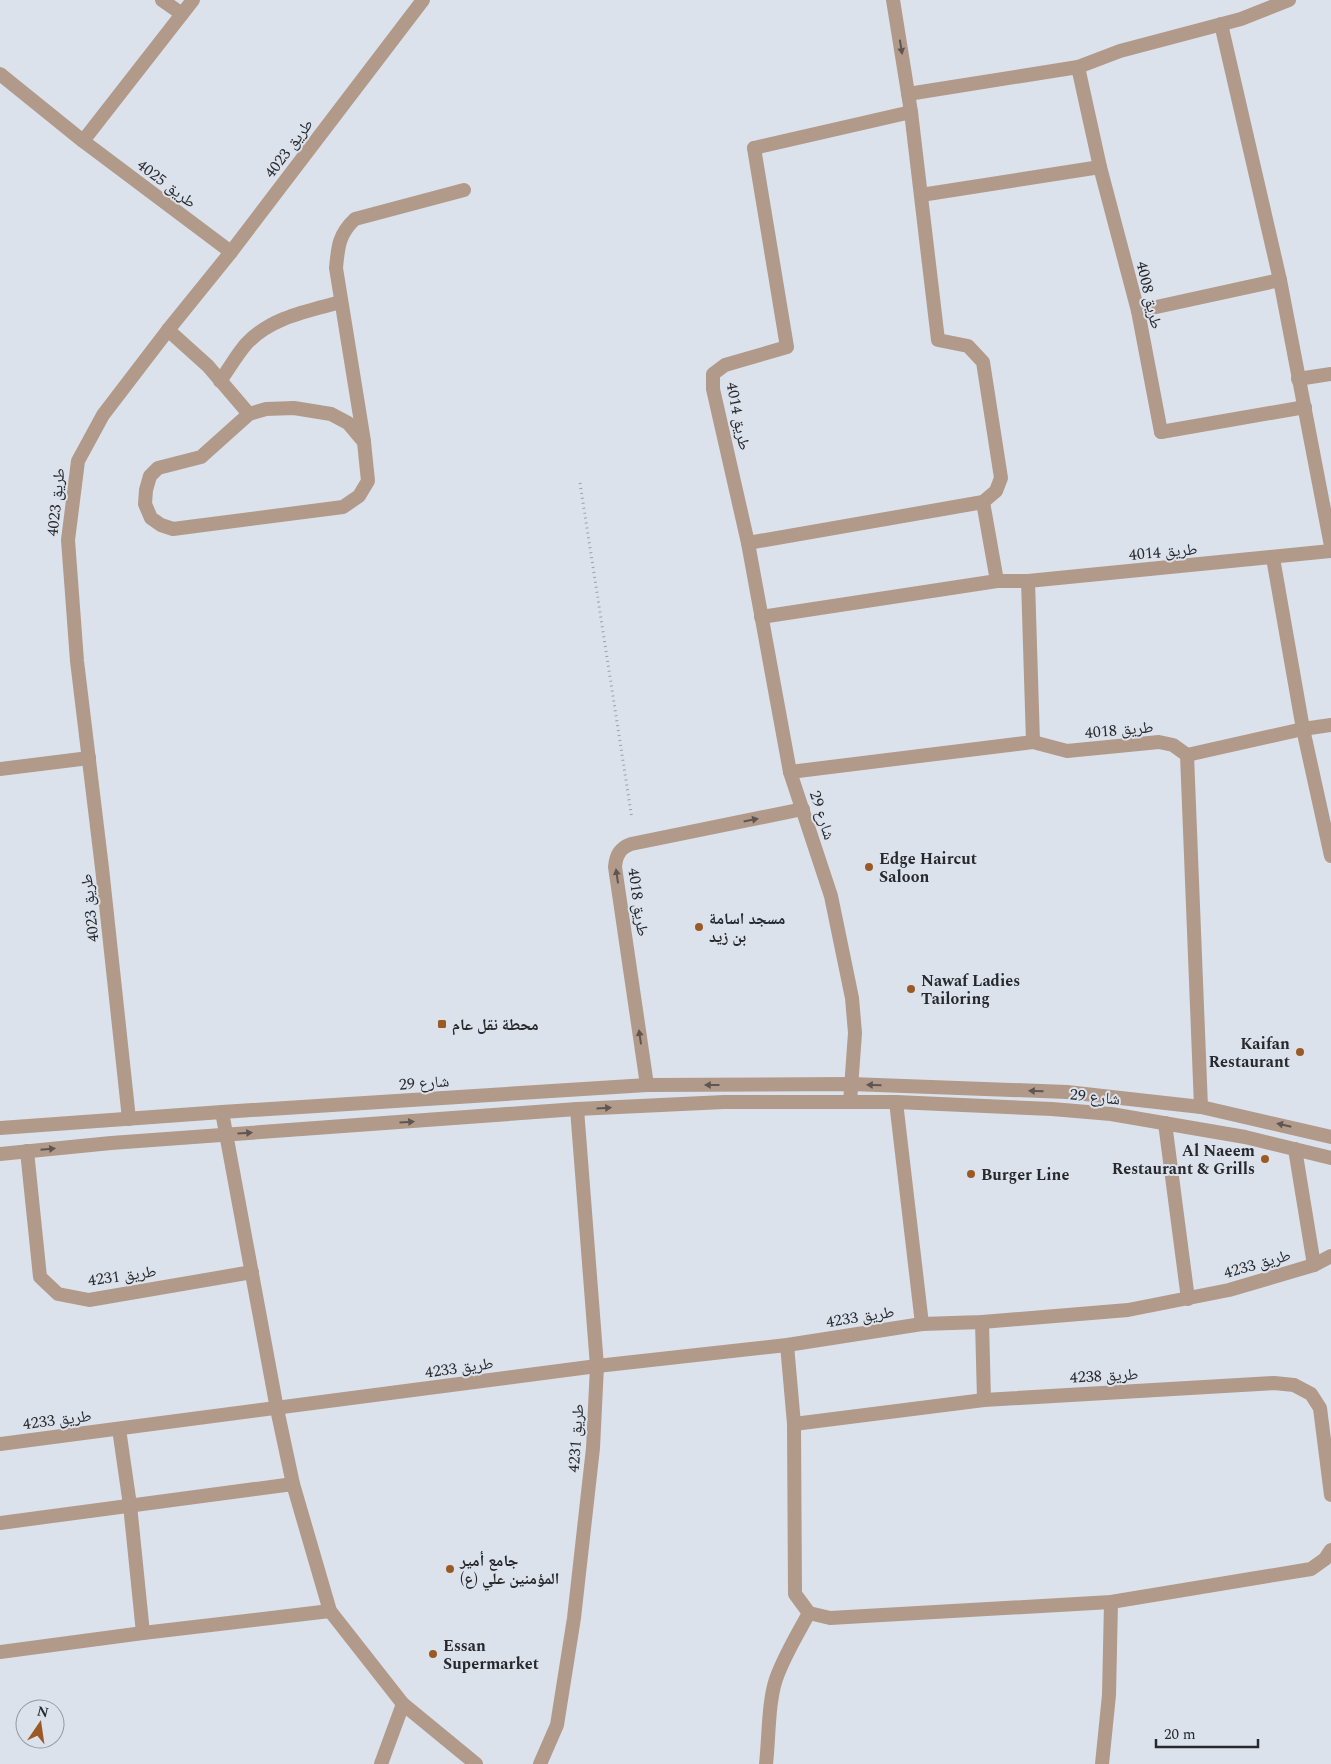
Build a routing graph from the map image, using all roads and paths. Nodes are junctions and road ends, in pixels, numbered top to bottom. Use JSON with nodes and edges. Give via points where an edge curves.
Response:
{"nodes":[{"id":1,"x":162,"y":0,"type":"edge"},
{"id":2,"x":193,"y":0,"type":"edge"},
{"id":3,"x":423,"y":0,"type":"edge"},
{"id":4,"x":893,"y":0,"type":"edge"},
{"id":5,"x":1289,"y":0,"type":"edge"},
{"id":6,"x":182,"y":14,"type":"junction"},
{"id":7,"x":1221,"y":24,"type":"junction"},
{"id":8,"x":1078,"y":67,"type":"junction"},
{"id":9,"x":0,"y":74,"type":"edge"},
{"id":10,"x":908,"y":94,"type":"junction"},
{"id":11,"x":911,"y":112,"type":"junction"},
{"id":12,"x":83,"y":141,"type":"junction"},
{"id":13,"x":1100,"y":167,"type":"junction"},
{"id":14,"x":464,"y":190,"type":"dead end"},
{"id":15,"x":921,"y":195,"type":"junction"},
{"id":16,"x":231,"y":252,"type":"junction"},
{"id":17,"x":1280,"y":280,"type":"junction"},
{"id":18,"x":341,"y":302,"type":"junction"},
{"id":19,"x":1138,"y":311,"type":"junction"},
{"id":20,"x":168,"y":330,"type":"junction"},
{"id":21,"x":1331,"y":374,"type":"edge"},
{"id":22,"x":1298,"y":379,"type":"junction"},
{"id":23,"x":220,"y":381,"type":"junction"},
{"id":24,"x":1305,"y":407,"type":"junction"},
{"id":25,"x":249,"y":414,"type":"junction"},
{"id":26,"x":364,"y":442,"type":"junction"},
{"id":27,"x":580,"y":484,"type":"dead end"},
{"id":28,"x":983,"y":502,"type":"junction"},
{"id":29,"x":748,"y":543,"type":"junction"},
{"id":30,"x":1331,"y":546,"type":"edge"},
{"id":31,"x":1331,"y":551,"type":"edge"},
{"id":32,"x":1273,"y":558,"type":"junction"},
{"id":33,"x":1028,"y":580,"type":"junction"},
{"id":34,"x":997,"y":581,"type":"junction"},
{"id":35,"x":761,"y":617,"type":"junction"},
{"id":36,"x":1331,"y":725,"type":"edge"},
{"id":37,"x":1304,"y":729,"type":"junction"},
{"id":38,"x":1033,"y":742,"type":"junction"},
{"id":39,"x":1187,"y":755,"type":"junction"},
{"id":40,"x":89,"y":758,"type":"junction"},
{"id":41,"x":0,"y":769,"type":"edge"},
{"id":42,"x":790,"y":772,"type":"junction"},
{"id":43,"x":803,"y":809,"type":"junction"},
{"id":44,"x":636,"y":843,"type":"junction"},
{"id":45,"x":1331,"y":856,"type":"edge"},
{"id":46,"x":851,"y":1084,"type":"junction"},
{"id":47,"x":647,"y":1085,"type":"junction"},
{"id":48,"x":850,"y":1102,"type":"junction"},
{"id":49,"x":896,"y":1102,"type":"junction"},
{"id":50,"x":650,"y":1105,"type":"junction"},
{"id":51,"x":1201,"y":1107,"type":"junction"},
{"id":52,"x":577,"y":1110,"type":"junction"},
{"id":53,"x":222,"y":1112,"type":"junction"},
{"id":54,"x":129,"y":1119,"type":"junction"},
{"id":55,"x":1165,"y":1124,"type":"junction"},
{"id":56,"x":0,"y":1128,"type":"edge"},
{"id":57,"x":226,"y":1135,"type":"junction"},
{"id":58,"x":1331,"y":1137,"type":"edge"},
{"id":59,"x":1295,"y":1149,"type":"junction"},
{"id":60,"x":27,"y":1150,"type":"junction"},
{"id":61,"x":0,"y":1154,"type":"edge"},
{"id":62,"x":1331,"y":1158,"type":"edge"},
{"id":63,"x":1331,"y":1256,"type":"edge"},
{"id":64,"x":1314,"y":1265,"type":"junction"},
{"id":65,"x":252,"y":1272,"type":"junction"},
{"id":66,"x":1188,"y":1299,"type":"junction"},
{"id":67,"x":982,"y":1322,"type":"junction"},
{"id":68,"x":922,"y":1324,"type":"junction"},
{"id":69,"x":787,"y":1345,"type":"junction"},
{"id":70,"x":597,"y":1366,"type":"junction"},
{"id":71,"x":984,"y":1400,"type":"junction"},
{"id":72,"x":277,"y":1409,"type":"junction"},
{"id":73,"x":794,"y":1424,"type":"junction"},
{"id":74,"x":118,"y":1429,"type":"junction"},
{"id":75,"x":0,"y":1444,"type":"edge"},
{"id":76,"x":293,"y":1484,"type":"junction"},
{"id":77,"x":1331,"y":1495,"type":"edge"},
{"id":78,"x":130,"y":1505,"type":"junction"},
{"id":79,"x":0,"y":1523,"type":"edge"},
{"id":80,"x":1331,"y":1550,"type":"edge"},
{"id":81,"x":1111,"y":1602,"type":"junction"},
{"id":82,"x":330,"y":1611,"type":"junction"},
{"id":83,"x":809,"y":1613,"type":"junction"},
{"id":84,"x":143,"y":1633,"type":"junction"},
{"id":85,"x":0,"y":1652,"type":"edge"},
{"id":86,"x":403,"y":1704,"type":"junction"},
{"id":87,"x":381,"y":1764,"type":"edge"},
{"id":88,"x":476,"y":1764,"type":"edge"},
{"id":89,"x":540,"y":1764,"type":"edge"},
{"id":90,"x":766,"y":1764,"type":"edge"},
{"id":91,"x":1102,"y":1764,"type":"edge"}],
"edges":[{"from":1,"to":6,"type":"street"},
{"from":2,"to":6,"type":"street"},
{"from":3,"to":16,"type":"street","name":"طريق 4023"},
{"from":4,"to":10,"type":"street","one_way":true},
{"from":5,"to":7,"type":"street"},
{"from":6,"to":12,"type":"street"},
{"from":7,"to":8,"type":"street","via":[[1120,51]]},
{"from":7,"to":17,"type":"street"},
{"from":8,"to":10,"type":"street"},
{"from":8,"to":13,"type":"street","name":"طريق 4008"},
{"from":9,"to":12,"type":"street","name":"طريق 4025"},
{"from":10,"to":11,"type":"street"},
{"from":11,"to":15,"type":"street"},
{"from":11,"to":29,"type":"street","name":"طريق 4014","via":[[754,148],[787,347],[725,365],[713,374],[713,389]]},
{"from":12,"to":16,"type":"street","name":"طريق 4025"},
{"from":13,"to":15,"type":"street"},
{"from":13,"to":19,"type":"street","name":"طريق 4008"},
{"from":14,"to":18,"type":"street","via":[[355,219],[338,244],[336,268]]},
{"from":15,"to":28,"type":"street","via":[[938,340],[968,346],[983,362],[1001,478],[996,491]]},
{"from":16,"to":20,"type":"street","name":"طريق 4023"},
{"from":17,"to":19,"type":"street"},
{"from":17,"to":22,"type":"street"},
{"from":18,"to":23,"type":"street","via":[[268,326],[248,343]]},
{"from":18,"to":26,"type":"street"},
{"from":19,"to":24,"type":"street","name":"طريق 4008","via":[[1161,432]]},
{"from":20,"to":23,"type":"street"},
{"from":20,"to":40,"type":"street","name":"طريق 4023","via":[[103,415],[78,461],[68,540],[77,661]]},
{"from":21,"to":22,"type":"street"},
{"from":22,"to":24,"type":"street"},
{"from":23,"to":25,"type":"street"},
{"from":24,"to":30,"type":"street"},
{"from":25,"to":26,"type":"street","via":[[266,409],[294,408],[331,414],[348,424]]},
{"from":25,"to":26,"type":"street","via":[[201,457],[158,468],[150,476],[145,504],[151,518],[173,529],[343,508],[359,496],[368,481]]},
{"from":27,"to":44,"type":"path"},
{"from":28,"to":29,"type":"street"},
{"from":28,"to":34,"type":"street"},
{"from":29,"to":35,"type":"street","name":"طريق 4014"},
{"from":31,"to":32,"type":"street","name":"طريق 4014"},
{"from":32,"to":33,"type":"street","name":"طريق 4014"},
{"from":32,"to":37,"type":"street"},
{"from":33,"to":34,"type":"street","name":"طريق 4014"},
{"from":33,"to":38,"type":"street"},
{"from":34,"to":35,"type":"street","name":"طريق 4014"},
{"from":35,"to":42,"type":"street","name":"شارع 29"},
{"from":36,"to":37,"type":"street"},
{"from":37,"to":39,"type":"street"},
{"from":37,"to":45,"type":"street"},
{"from":38,"to":39,"type":"street","name":"طريق 4018","via":[[1067,751],[1159,742]]},
{"from":38,"to":42,"type":"street","name":"طريق 4018"},
{"from":39,"to":51,"type":"street"},
{"from":40,"to":41,"type":"street"},
{"from":40,"to":54,"type":"street","name":"طريق 4023"},
{"from":42,"to":43,"type":"street","name":"شارع 29"},
{"from":44,"to":43,"type":"street","name":"طريق 4018","one_way":true},
{"from":43,"to":46,"type":"street","name":"شارع 29","via":[[831,896],[852,998]]},
{"from":47,"to":44,"type":"street","name":"طريق 4018","one_way":true,"via":[[616,867],[616,860],[624,847]]},
{"from":46,"to":47,"type":"street","name":"شارع 29","one_way":true},
{"from":46,"to":48,"type":"street","name":"شارع 29"},
{"from":51,"to":46,"type":"street","name":"شارع 29","one_way":true,"via":[[1067,1092]]},
{"from":47,"to":50,"type":"street","name":"طريق 4018"},
{"from":47,"to":53,"type":"street","name":"شارع 29"},
{"from":48,"to":49,"type":"street","name":"شارع 29"},
{"from":48,"to":50,"type":"street","name":"شارع 29"},
{"from":49,"to":55,"type":"street","name":"شارع 29","via":[[1052,1109],[1111,1114]]},
{"from":49,"to":68,"type":"street"},
{"from":52,"to":50,"type":"street","name":"شارع 29","one_way":true},
{"from":58,"to":51,"type":"street","name":"شارع 29","one_way":true},
{"from":57,"to":52,"type":"street","name":"شارع 29","one_way":true},
{"from":52,"to":70,"type":"street","name":"طريق 4231"},
{"from":53,"to":54,"type":"street","name":"شارع 29"},
{"from":53,"to":57,"type":"street"},
{"from":54,"to":56,"type":"street","name":"شارع 29"},
{"from":55,"to":59,"type":"street","name":"شارع 29"},
{"from":55,"to":66,"type":"street"},
{"from":60,"to":57,"type":"street","name":"شارع 29","one_way":true},
{"from":57,"to":65,"type":"street"},
{"from":59,"to":62,"type":"street","name":"شارع 29"},
{"from":59,"to":64,"type":"street"},
{"from":60,"to":61,"type":"street","name":"شارع 29"},
{"from":60,"to":65,"type":"street","name":"طريق 4231","via":[[40,1277],[58,1294],[88,1300]]},
{"from":63,"to":64,"type":"street","name":"طريق 4233"},
{"from":64,"to":66,"type":"street","name":"طريق 4233"},
{"from":65,"to":72,"type":"street"},
{"from":66,"to":67,"type":"street","name":"طريق 4233","via":[[1128,1310]]},
{"from":67,"to":68,"type":"street","name":"طريق 4233"},
{"from":67,"to":71,"type":"street"},
{"from":68,"to":69,"type":"street","name":"طريق 4233"},
{"from":69,"to":70,"type":"street","name":"طريق 4233"},
{"from":69,"to":73,"type":"street"},
{"from":70,"to":72,"type":"street","name":"طريق 4233"},
{"from":70,"to":89,"type":"street","name":"طريق 4231","via":[[593,1448],[574,1618],[557,1725]]},
{"from":71,"to":73,"type":"street","name":"طريق 4238"},
{"from":71,"to":77,"type":"street","name":"طريق 4238","via":[[1274,1383],[1294,1385],[1311,1394],[1320,1408]]},
{"from":72,"to":74,"type":"street","name":"طريق 4233"},
{"from":72,"to":76,"type":"street"},
{"from":73,"to":83,"type":"street","via":[[795,1594]]},
{"from":74,"to":75,"type":"street","name":"طريق 4233"},
{"from":74,"to":78,"type":"street"},
{"from":76,"to":78,"type":"street"},
{"from":76,"to":82,"type":"street"},
{"from":78,"to":79,"type":"street"},
{"from":78,"to":84,"type":"street"},
{"from":80,"to":81,"type":"street","via":[[1311,1569]]},
{"from":81,"to":83,"type":"street","via":[[830,1618]]},
{"from":81,"to":91,"type":"street","via":[[1109,1695]]},
{"from":82,"to":84,"type":"street"},
{"from":82,"to":86,"type":"street"},
{"from":83,"to":90,"type":"street","via":[[776,1680]]},
{"from":84,"to":85,"type":"street"},
{"from":86,"to":87,"type":"street"},
{"from":86,"to":88,"type":"street"}]}
